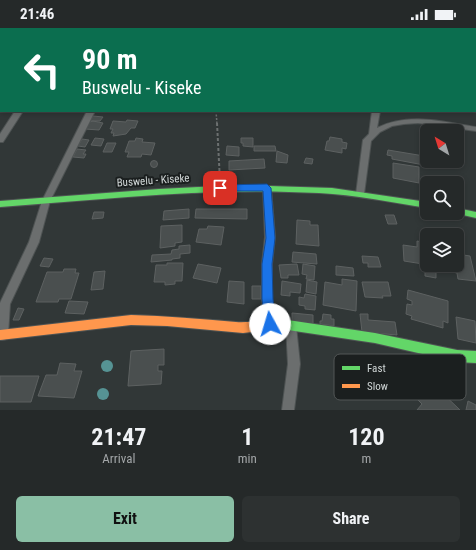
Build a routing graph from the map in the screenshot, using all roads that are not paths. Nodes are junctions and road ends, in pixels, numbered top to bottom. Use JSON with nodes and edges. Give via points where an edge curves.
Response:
{"nodes":[{"id":1,"x":18,"y":112,"type":"edge"},
{"id":2,"x":90,"y":112,"type":"edge"},
{"id":3,"x":376,"y":112,"type":"edge"},
{"id":4,"x":476,"y":129,"type":"edge"},
{"id":5,"x":372,"y":134,"type":"junction"},
{"id":6,"x":0,"y":140,"type":"edge"},
{"id":7,"x":267,"y":188,"type":"junction"},
{"id":8,"x":360,"y":194,"type":"junction"},
{"id":9,"x":46,"y":201,"type":"junction"},
{"id":10,"x":0,"y":204,"type":"edge"},
{"id":11,"x":420,"y":204,"type":"edge"},
{"id":12,"x":464,"y":213,"type":"edge"},
{"id":13,"x":476,"y":216,"type":"edge"},
{"id":14,"x":270,"y":324,"type":"junction"},
{"id":15,"x":291,"y":326,"type":"junction"},
{"id":16,"x":1,"y":335,"type":"edge"},
{"id":17,"x":448,"y":354,"type":"edge"},
{"id":18,"x":466,"y":356,"type":"edge"},
{"id":19,"x":476,"y":357,"type":"edge"},
{"id":20,"x":288,"y":410,"type":"edge"}],
"edges":[{"from":1,"to":6,"type":"street"},
{"from":2,"to":9,"type":"street"},
{"from":3,"to":5,"type":"street"},
{"from":4,"to":5,"type":"street","via":[[416,121],[381,127]]},
{"from":5,"to":8,"type":"street","via":[[365,147]]},
{"from":7,"to":8,"type":"main road","name":"Buswelu - Kiseke"},
{"from":7,"to":9,"type":"main road","name":"Buswelu - Kiseke","via":[[159,191]]},
{"from":7,"to":14,"type":"street","via":[[270,238],[267,299]]},
{"from":8,"to":11,"type":"main road","name":"Buswelu - Kiseke"},
{"from":9,"to":10,"type":"main road","name":"Buswelu - Kiseke"},
{"from":9,"to":16,"type":"street","via":[[34,242],[5,304]]},
{"from":12,"to":13,"type":"main road"},
{"from":14,"to":15,"type":"main road"},
{"from":14,"to":16,"type":"main road","via":[[243,328],[132,320]]},
{"from":15,"to":17,"type":"main road","via":[[375,338]]},
{"from":15,"to":20,"type":"street","via":[[294,364]]},
{"from":18,"to":19,"type":"main road"}]}
